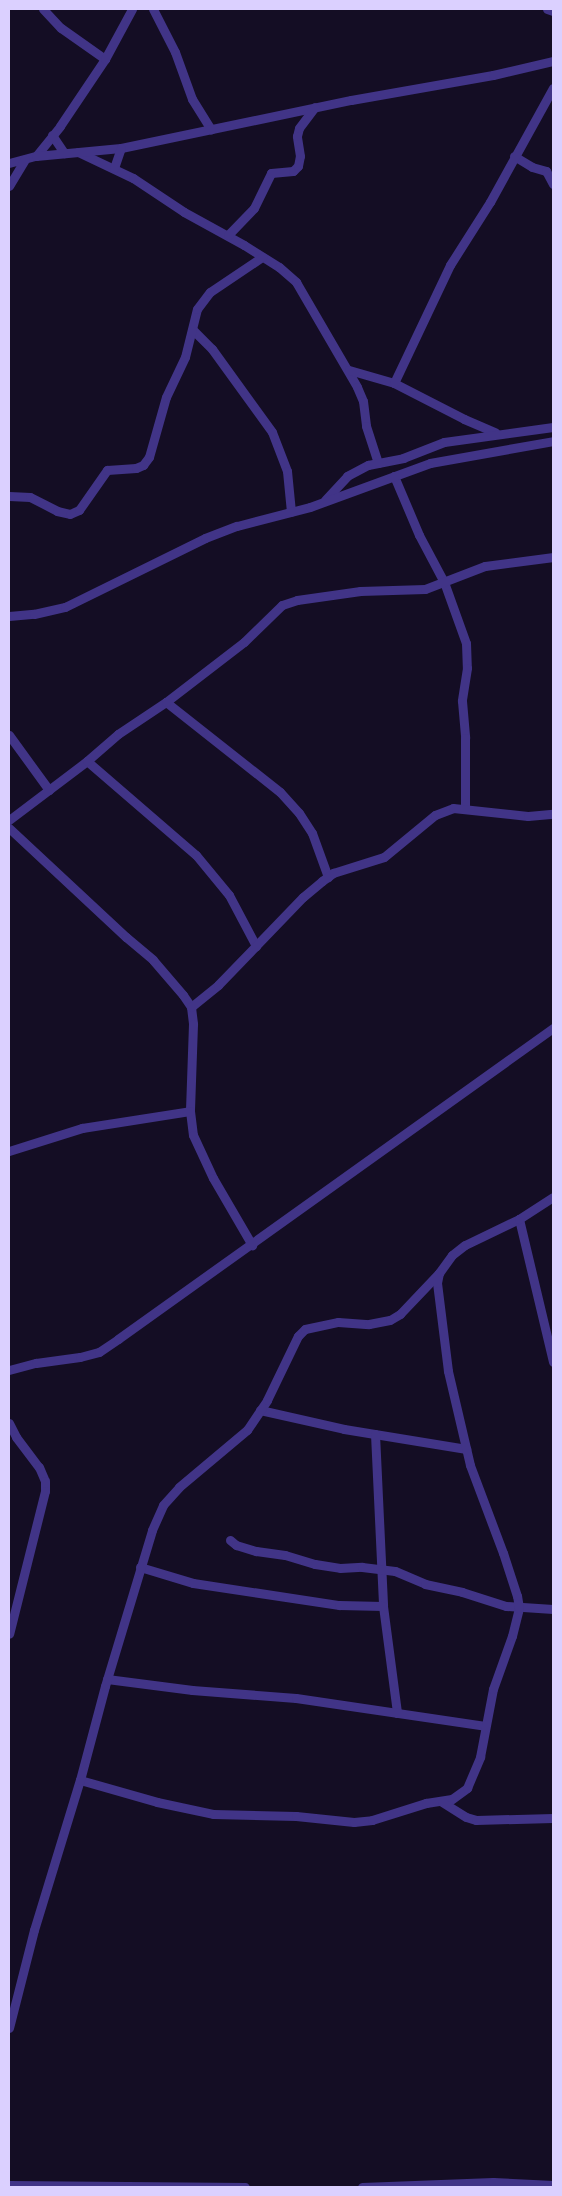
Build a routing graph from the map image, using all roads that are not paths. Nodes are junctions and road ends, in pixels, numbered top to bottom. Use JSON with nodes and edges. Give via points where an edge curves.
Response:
{"nodes":[{"id":1,"x":43,"y":9,"type":"edge"},
{"id":2,"x":132,"y":9,"type":"edge"},
{"id":3,"x":153,"y":9,"type":"edge"},
{"id":4,"x":547,"y":9,"type":"edge"},
{"id":5,"x":553,"y":11,"type":"edge"},
{"id":6,"x":104,"y":59,"type":"junction"},
{"id":7,"x":553,"y":61,"type":"edge"},
{"id":8,"x":553,"y":88,"type":"edge"},
{"id":9,"x":315,"y":107,"type":"junction"},
{"id":10,"x":211,"y":130,"type":"junction"},
{"id":11,"x":52,"y":135,"type":"junction"},
{"id":12,"x":121,"y":148,"type":"junction"},
{"id":13,"x":78,"y":152,"type":"junction"},
{"id":14,"x":64,"y":153,"type":"junction"},
{"id":15,"x":36,"y":156,"type":"junction"},
{"id":16,"x":514,"y":156,"type":"junction"},
{"id":17,"x":25,"y":159,"type":"junction"},
{"id":18,"x":9,"y":163,"type":"edge"},
{"id":19,"x":114,"y":168,"type":"junction"},
{"id":20,"x":553,"y":184,"type":"edge"},
{"id":21,"x":9,"y":186,"type":"edge"},
{"id":22,"x":228,"y":235,"type":"junction"},
{"id":23,"x":262,"y":257,"type":"junction"},
{"id":24,"x":193,"y":330,"type":"junction"},
{"id":25,"x":349,"y":370,"type":"junction"},
{"id":26,"x":394,"y":383,"type":"junction"},
{"id":27,"x":553,"y":427,"type":"edge"},
{"id":28,"x":498,"y":433,"type":"junction"},
{"id":29,"x":553,"y":441,"type":"edge"},
{"id":30,"x":378,"y":463,"type":"junction"},
{"id":31,"x":394,"y":476,"type":"junction"},
{"id":32,"x":9,"y":496,"type":"edge"},
{"id":33,"x":324,"y":502,"type":"junction"},
{"id":34,"x":291,"y":512,"type":"junction"},
{"id":35,"x":553,"y":557,"type":"edge"},
{"id":36,"x":444,"y":582,"type":"junction"},
{"id":37,"x":9,"y":616,"type":"edge"},
{"id":38,"x":166,"y":702,"type":"junction"},
{"id":39,"x":9,"y":735,"type":"edge"},
{"id":40,"x":87,"y":761,"type":"junction"},
{"id":41,"x":49,"y":790,"type":"junction"},
{"id":42,"x":465,"y":808,"type":"junction"},
{"id":43,"x":553,"y":814,"type":"edge"},
{"id":44,"x":9,"y":820,"type":"edge"},
{"id":45,"x":9,"y":828,"type":"edge"},
{"id":46,"x":328,"y":877,"type":"junction"},
{"id":47,"x":256,"y":946,"type":"junction"},
{"id":48,"x":190,"y":1007,"type":"junction"},
{"id":49,"x":553,"y":1028,"type":"edge"},
{"id":50,"x":190,"y":1111,"type":"junction"},
{"id":51,"x":9,"y":1151,"type":"edge"},
{"id":52,"x":553,"y":1197,"type":"edge"},
{"id":53,"x":519,"y":1219,"type":"junction"},
{"id":54,"x":252,"y":1245,"type":"junction"},
{"id":55,"x":439,"y":1273,"type":"junction"},
{"id":56,"x":553,"y":1362,"type":"edge"},
{"id":57,"x":9,"y":1370,"type":"edge"},
{"id":58,"x":260,"y":1410,"type":"junction"},
{"id":59,"x":9,"y":1423,"type":"edge"},
{"id":60,"x":375,"y":1434,"type":"junction"},
{"id":61,"x":466,"y":1449,"type":"junction"},
{"id":62,"x":230,"y":1540,"type":"dead end"},
{"id":63,"x":140,"y":1567,"type":"junction"},
{"id":64,"x":381,"y":1569,"type":"junction"},
{"id":65,"x":13,"y":1605,"type":"edge"},
{"id":66,"x":382,"y":1606,"type":"junction"},
{"id":67,"x":519,"y":1608,"type":"junction"},
{"id":68,"x":553,"y":1610,"type":"edge"},
{"id":69,"x":9,"y":1634,"type":"edge"},
{"id":70,"x":107,"y":1679,"type":"junction"},
{"id":71,"x":397,"y":1713,"type":"junction"},
{"id":72,"x":485,"y":1726,"type":"junction"},
{"id":73,"x":80,"y":1780,"type":"junction"},
{"id":74,"x":442,"y":1802,"type":"junction"},
{"id":75,"x":553,"y":1818,"type":"edge"},
{"id":76,"x":9,"y":2028,"type":"edge"},
{"id":77,"x":9,"y":2185,"type":"edge"},
{"id":78,"x":553,"y":2185,"type":"edge"},
{"id":79,"x":245,"y":2187,"type":"edge"},
{"id":80,"x":362,"y":2187,"type":"edge"}],
"edges":[{"from":1,"to":6,"type":"street","via":[[60,28]]},
{"from":2,"to":6,"type":"street"},
{"from":3,"to":10,"type":"street","via":[[175,52],[192,99]]},
{"from":4,"to":5,"type":"street"},
{"from":6,"to":11,"type":"street"},
{"from":7,"to":9,"type":"street"},
{"from":8,"to":16,"type":"street"},
{"from":9,"to":10,"type":"street"},
{"from":9,"to":22,"type":"street","via":[[299,128],[298,166],[293,171],[271,173],[254,208]]},
{"from":10,"to":12,"type":"street"},
{"from":11,"to":14,"type":"street"},
{"from":11,"to":15,"type":"street"},
{"from":12,"to":13,"type":"street"},
{"from":12,"to":19,"type":"street"},
{"from":13,"to":14,"type":"street"},
{"from":13,"to":19,"type":"street"},
{"from":14,"to":15,"type":"street"},
{"from":15,"to":17,"type":"street"},
{"from":16,"to":20,"type":"street","via":[[546,171]]},
{"from":16,"to":26,"type":"street","via":[[490,202],[450,265]]},
{"from":17,"to":18,"type":"street"},
{"from":17,"to":21,"type":"street"},
{"from":19,"to":22,"type":"street"},
{"from":22,"to":23,"type":"street"},
{"from":23,"to":24,"type":"street","via":[[204,299],[197,309]]},
{"from":23,"to":25,"type":"street","via":[[296,282]]},
{"from":24,"to":32,"type":"street","via":[[185,357],[166,398],[150,457],[144,465],[107,470],[79,510],[70,514],[30,497]]},
{"from":24,"to":34,"type":"street","via":[[212,350],[272,432],[287,471]]},
{"from":25,"to":26,"type":"street"},
{"from":25,"to":30,"type":"street","via":[[362,400],[366,426]]},
{"from":26,"to":28,"type":"street","via":[[464,420]]},
{"from":27,"to":28,"type":"street"},
{"from":28,"to":30,"type":"street","via":[[444,442],[403,458]]},
{"from":29,"to":31,"type":"street","via":[[430,463]]},
{"from":30,"to":33,"type":"street","via":[[354,471]]},
{"from":31,"to":33,"type":"street"},
{"from":31,"to":36,"type":"street","via":[[418,535]]},
{"from":33,"to":34,"type":"street"},
{"from":34,"to":37,"type":"street","via":[[205,538],[65,607]]},
{"from":35,"to":36,"type":"street","via":[[485,566]]},
{"from":36,"to":38,"type":"street","via":[[425,589],[360,591],[282,605],[244,642]]},
{"from":36,"to":42,"type":"street","via":[[462,628],[468,655],[462,700]]},
{"from":38,"to":40,"type":"street","via":[[118,734]]},
{"from":38,"to":46,"type":"street","via":[[280,792],[312,833]]},
{"from":39,"to":41,"type":"street"},
{"from":40,"to":41,"type":"street"},
{"from":40,"to":47,"type":"street","via":[[196,854],[229,895]]},
{"from":41,"to":44,"type":"street"},
{"from":42,"to":43,"type":"street","via":[[528,816]]},
{"from":42,"to":46,"type":"street","via":[[435,814],[384,857]]},
{"from":45,"to":48,"type":"street","via":[[153,960],[183,994]]},
{"from":46,"to":47,"type":"street","via":[[303,897]]},
{"from":47,"to":48,"type":"street"},
{"from":48,"to":50,"type":"street","via":[[193,1052]]},
{"from":49,"to":54,"type":"street"},
{"from":50,"to":51,"type":"street","via":[[82,1128]]},
{"from":50,"to":54,"type":"street","via":[[199,1150]]},
{"from":52,"to":53,"type":"street"},
{"from":53,"to":55,"type":"street","via":[[465,1244]]},
{"from":53,"to":56,"type":"street"},
{"from":54,"to":57,"type":"street","via":[[99,1352]]},
{"from":55,"to":58,"type":"street","via":[[400,1314],[390,1320],[369,1324],[338,1322],[305,1329],[298,1336]]},
{"from":55,"to":61,"type":"street","via":[[437,1292],[442,1329]]},
{"from":58,"to":60,"type":"street"},
{"from":58,"to":63,"type":"street","via":[[247,1430],[179,1487],[163,1505]]},
{"from":59,"to":65,"type":"street","via":[[45,1481]]},
{"from":60,"to":61,"type":"street"},
{"from":60,"to":64,"type":"street"},
{"from":61,"to":67,"type":"street"},
{"from":62,"to":64,"type":"street","via":[[256,1551],[315,1564]]},
{"from":63,"to":66,"type":"street","via":[[193,1583],[339,1605]]},
{"from":63,"to":70,"type":"street"},
{"from":64,"to":66,"type":"street"},
{"from":64,"to":67,"type":"street"},
{"from":65,"to":69,"type":"street"},
{"from":66,"to":71,"type":"street"},
{"from":67,"to":68,"type":"street"},
{"from":67,"to":72,"type":"street","via":[[493,1689]]},
{"from":70,"to":71,"type":"street","via":[[296,1698]]},
{"from":70,"to":73,"type":"street"},
{"from":71,"to":72,"type":"street"},
{"from":72,"to":74,"type":"street","via":[[472,1780],[460,1795]]},
{"from":73,"to":74,"type":"street","via":[[187,1810],[237,1816],[296,1816],[357,1822],[426,1803]]},
{"from":73,"to":76,"type":"street","via":[[34,1930]]},
{"from":74,"to":75,"type":"street","via":[[476,1820]]},
{"from":77,"to":79,"type":"street"},
{"from":78,"to":80,"type":"street","via":[[493,2182]]}]}
